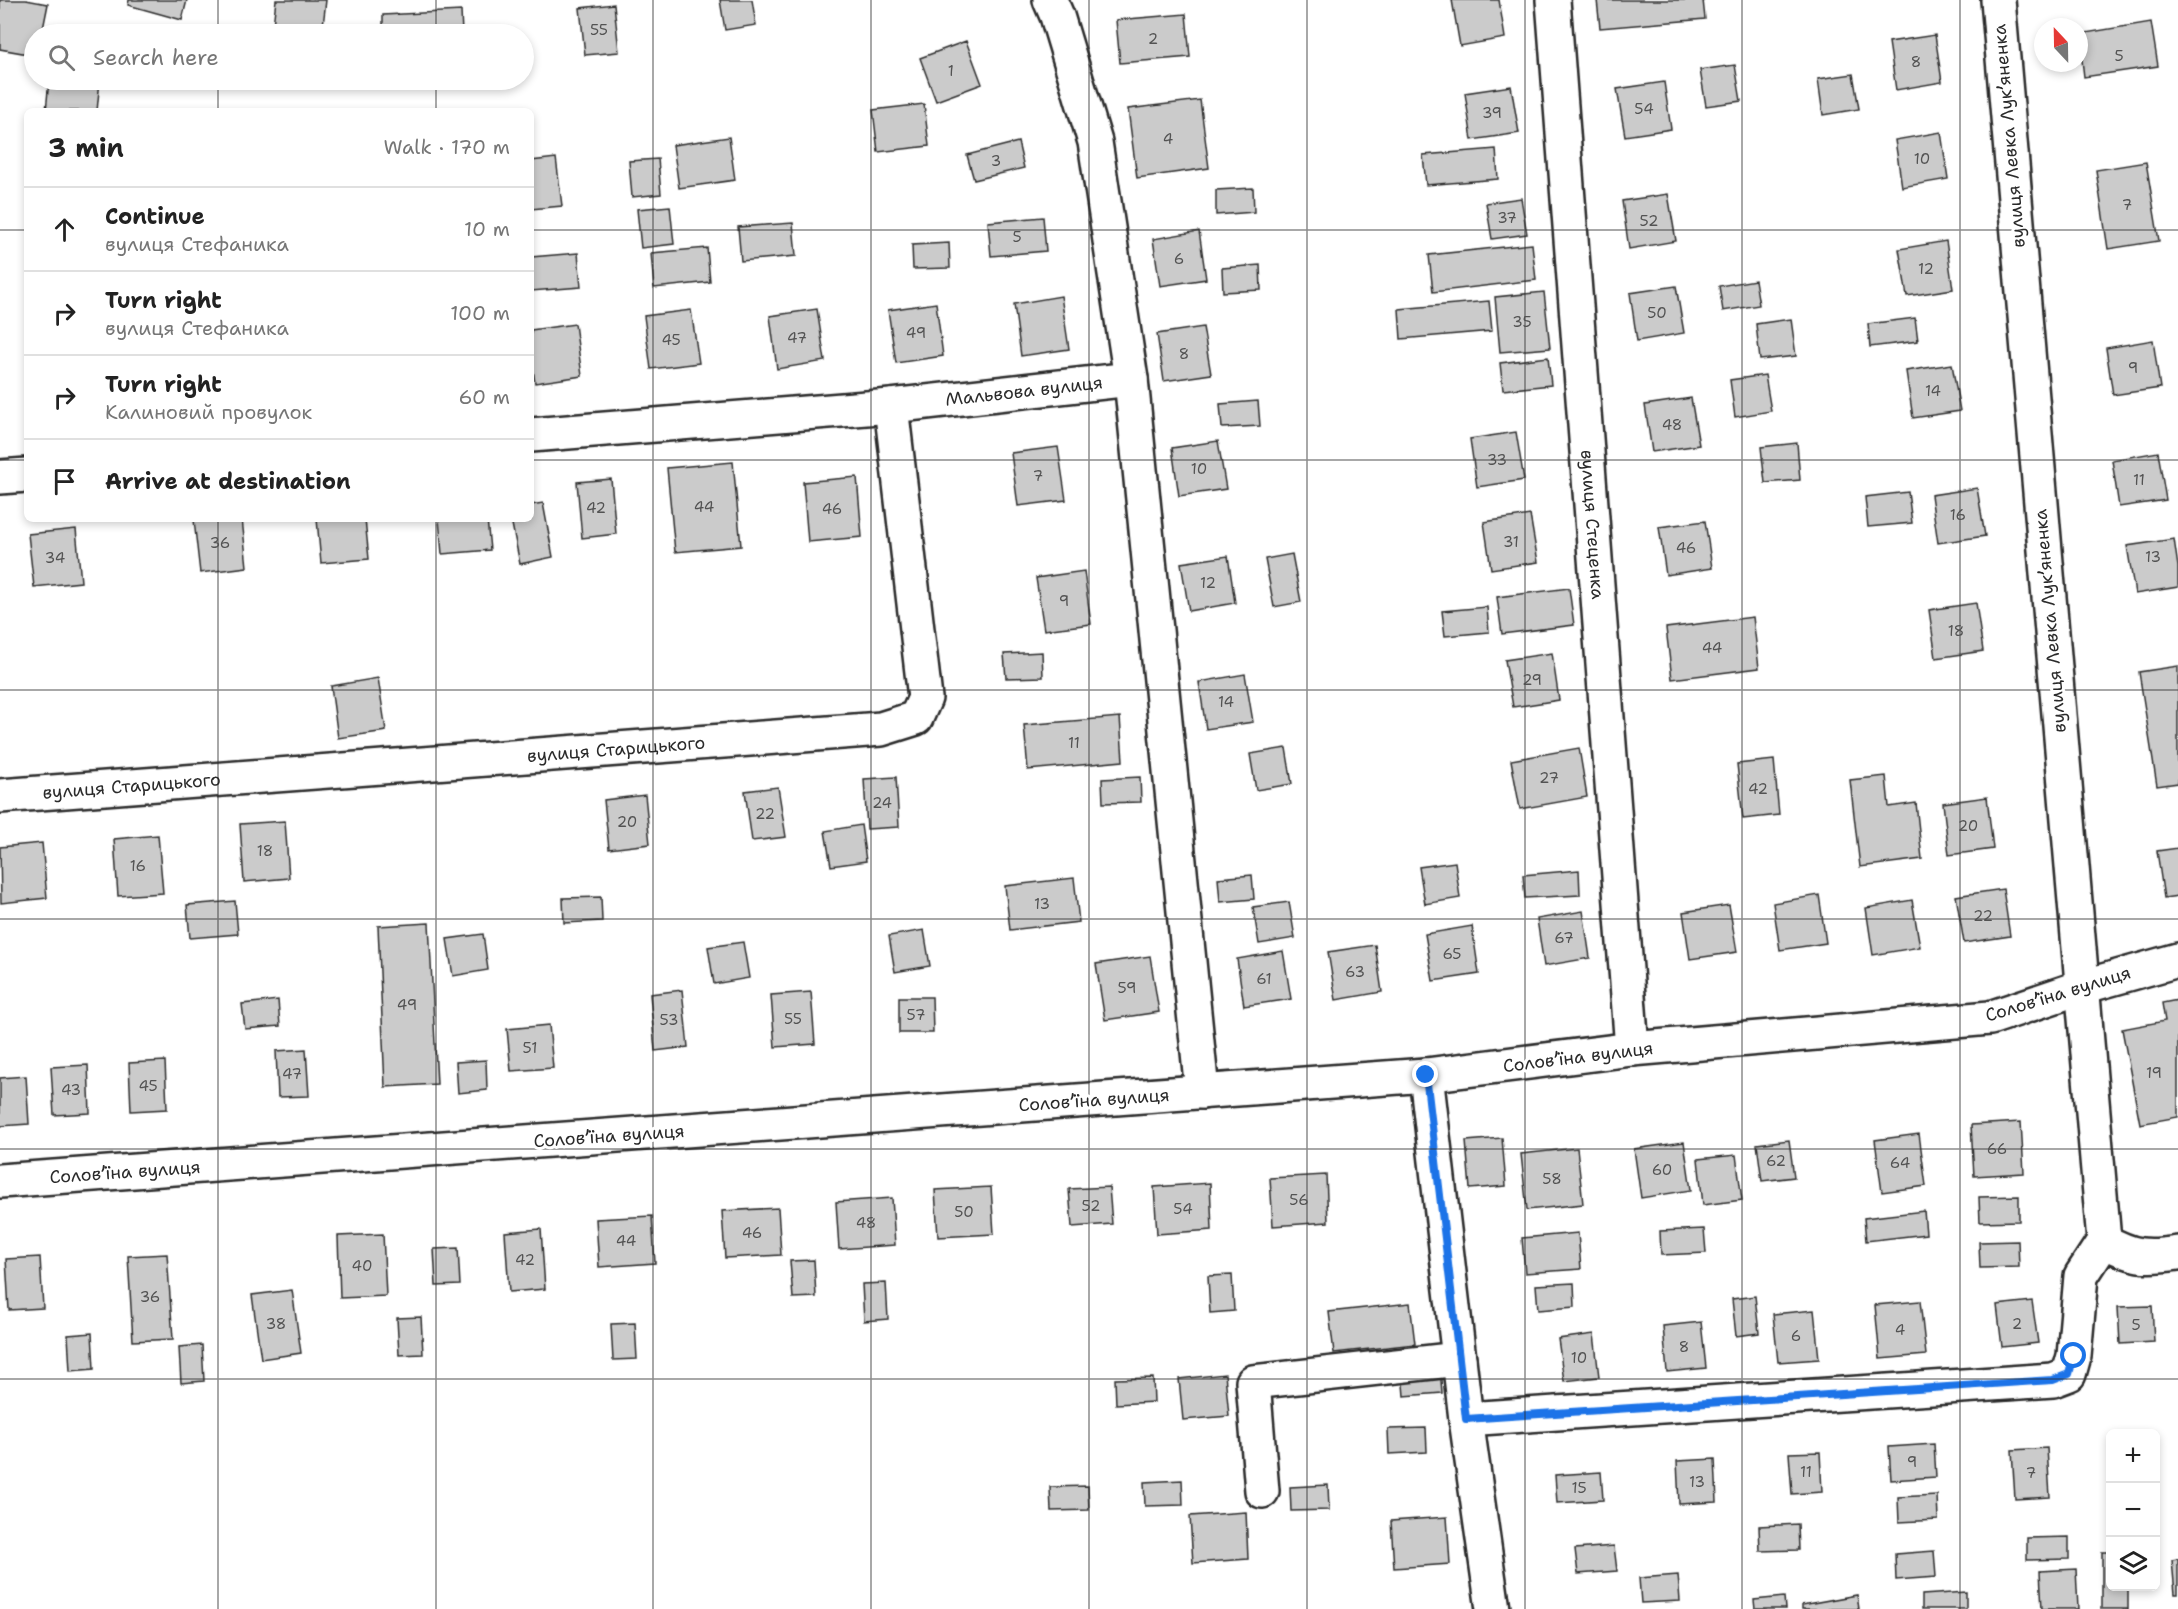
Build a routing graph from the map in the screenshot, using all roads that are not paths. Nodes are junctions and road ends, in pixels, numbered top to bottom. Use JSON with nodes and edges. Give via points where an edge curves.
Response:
{"nodes":[{"id":1,"x":1050,"y":0,"type":"edge"},
{"id":2,"x":1554,"y":0,"type":"edge"},
{"id":3,"x":1998,"y":0,"type":"edge"},
{"id":4,"x":1131,"y":380,"type":"junction"},
{"id":5,"x":891,"y":406,"type":"junction"},
{"id":6,"x":534,"y":435,"type":"edge"},
{"id":7,"x":24,"y":475,"type":"edge"},
{"id":8,"x":0,"y":477,"type":"edge"},
{"id":9,"x":0,"y":796,"type":"edge"},
{"id":10,"x":2178,"y":960,"type":"edge"},
{"id":11,"x":2082,"y":987,"type":"junction"},
{"id":12,"x":1632,"y":1049,"type":"junction"},
{"id":13,"x":1426,"y":1075,"type":"junction"},
{"id":14,"x":1202,"y":1092,"type":"junction"},
{"id":15,"x":0,"y":1181,"type":"edge"},
{"id":16,"x":2104,"y":1241,"type":"junction"},
{"id":17,"x":2178,"y":1253,"type":"edge"},
{"id":18,"x":1459,"y":1359,"type":"junction"},
{"id":19,"x":1466,"y":1419,"type":"junction"},
{"id":20,"x":1262,"y":1491,"type":"dead end"},
{"id":21,"x":1493,"y":1609,"type":"edge"}],
"edges":[{"from":1,"to":4,"type":"street","name":"Мальвова вулиця","via":[[1095,142]]},
{"from":2,"to":12,"type":"street","name":"вулиця Стеценка"},
{"from":3,"to":11,"type":"street","name":"вулиця Левка Лукʼяненка"},
{"from":4,"to":5,"type":"street","name":"Мальвова вулиця"},
{"from":4,"to":14,"type":"street"},
{"from":5,"to":6,"type":"street","name":"Мальвова вулиця"},
{"from":5,"to":9,"type":"street","name":"вулиця Старицького","via":[[926,698],[916,718],[880,729]]},
{"from":7,"to":8,"type":"street"},
{"from":10,"to":11,"type":"street","name":"Соловʼїна вулиця"},
{"from":11,"to":12,"type":"street","name":"Соловʼїна вулиця","via":[[1990,1018]]},
{"from":11,"to":16,"type":"street","name":"вулиця Левка Лукʼяненка"},
{"from":12,"to":13,"type":"street","name":"Соловʼїна вулиця"},
{"from":13,"to":14,"type":"street","name":"Соловʼїна вулиця"},
{"from":13,"to":18,"type":"street"},
{"from":14,"to":15,"type":"street","name":"Соловʼїна вулиця"},
{"from":16,"to":17,"type":"street","via":[[2126,1253],[2151,1257]]},
{"from":16,"to":19,"type":"street","via":[[2081,1276],[2069,1374],[2053,1380]]},
{"from":18,"to":19,"type":"street"},
{"from":18,"to":20,"type":"street","via":[[1253,1382]]},
{"from":19,"to":21,"type":"street"}]}
